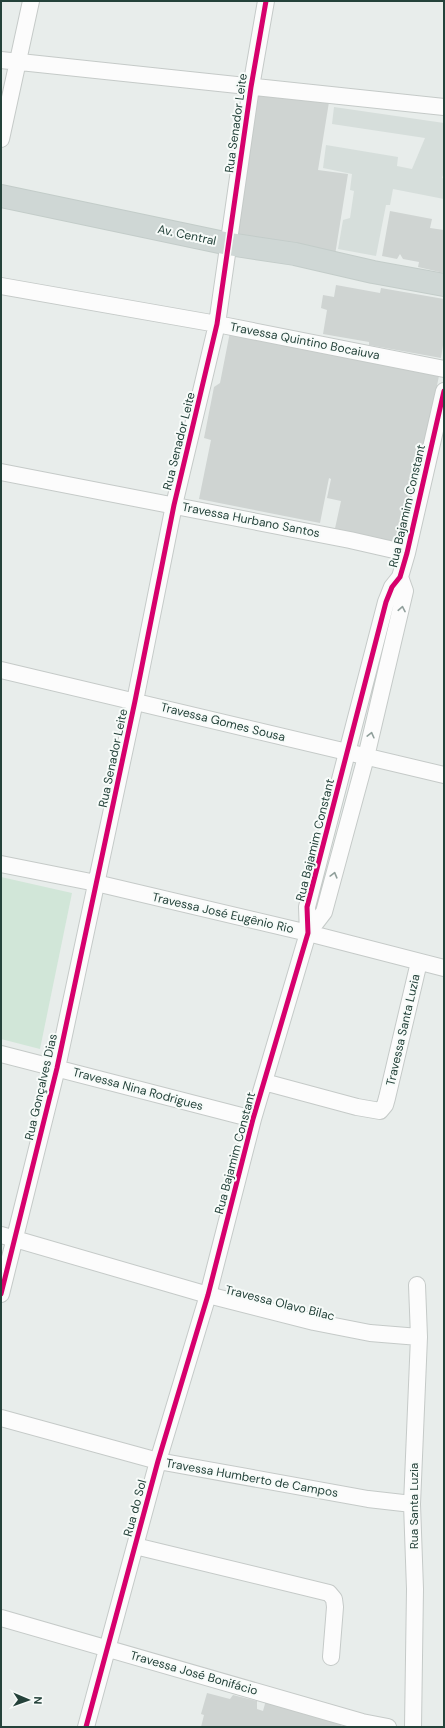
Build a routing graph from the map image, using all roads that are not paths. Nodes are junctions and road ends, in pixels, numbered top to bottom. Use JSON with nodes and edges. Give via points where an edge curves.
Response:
{"nodes":[{"id":1,"x":31,"y":1,"type":"edge"},
{"id":2,"x":266,"y":1,"type":"edge"},
{"id":3,"x":1,"y":60,"type":"edge"},
{"id":4,"x":18,"y":61,"type":"junction"},
{"id":5,"x":251,"y":86,"type":"junction"},
{"id":6,"x":444,"y":107,"type":"edge"},
{"id":7,"x":1,"y":139,"type":"edge"},
{"id":8,"x":1,"y":196,"type":"edge"},
{"id":9,"x":229,"y":244,"type":"junction"},
{"id":10,"x":444,"y":285,"type":"edge"},
{"id":11,"x":1,"y":286,"type":"edge"},
{"id":12,"x":217,"y":324,"type":"junction"},
{"id":13,"x":444,"y":369,"type":"edge"},
{"id":14,"x":444,"y":391,"type":"edge"},
{"id":15,"x":1,"y":472,"type":"edge"},
{"id":16,"x":174,"y":505,"type":"junction"},
{"id":17,"x":407,"y":553,"type":"junction"},
{"id":18,"x":400,"y":577,"type":"junction"},
{"id":19,"x":1,"y":670,"type":"edge"},
{"id":20,"x":136,"y":701,"type":"junction"},
{"id":21,"x":347,"y":753,"type":"junction"},
{"id":22,"x":366,"y":757,"type":"junction"},
{"id":23,"x":444,"y":775,"type":"edge"},
{"id":24,"x":1,"y":864,"type":"edge"},
{"id":25,"x":96,"y":883,"type":"junction"},
{"id":26,"x":308,"y":933,"type":"junction"},
{"id":27,"x":419,"y":962,"type":"junction"},
{"id":28,"x":444,"y":968,"type":"edge"},
{"id":29,"x":1,"y":1054,"type":"edge"},
{"id":30,"x":57,"y":1068,"type":"junction"},
{"id":31,"x":264,"y":1082,"type":"junction"},
{"id":32,"x":253,"y":1119,"type":"junction"},
{"id":33,"x":7,"y":1237,"type":"edge"},
{"id":34,"x":417,"y":1286,"type":"dead end"},
{"id":35,"x":1,"y":1294,"type":"edge"},
{"id":36,"x":208,"y":1295,"type":"junction"},
{"id":37,"x":419,"y":1337,"type":"junction"},
{"id":38,"x":1,"y":1418,"type":"edge"},
{"id":39,"x":158,"y":1461,"type":"junction"},
{"id":40,"x":412,"y":1504,"type":"junction"},
{"id":41,"x":135,"y":1546,"type":"junction"},
{"id":42,"x":1,"y":1618,"type":"edge"},
{"id":43,"x":107,"y":1647,"type":"junction"},
{"id":44,"x":331,"y":1657,"type":"dead end"},
{"id":45,"x":354,"y":1723,"type":"edge"},
{"id":46,"x":86,"y":1727,"type":"edge"},
{"id":47,"x":388,"y":1727,"type":"edge"},
{"id":48,"x":413,"y":1727,"type":"edge"}],
"edges":[{"from":1,"to":4,"type":"street"},
{"from":2,"to":5,"type":"street","name":"Rua Senador Leite"},
{"from":3,"to":4,"type":"street"},
{"from":4,"to":5,"type":"street"},
{"from":4,"to":7,"type":"street"},
{"from":5,"to":6,"type":"street"},
{"from":5,"to":9,"type":"street","name":"Rua Senador Leite"},
{"from":8,"to":9,"type":"main road","name":"Av. Central"},
{"from":9,"to":10,"type":"main road","name":"Av. Central","via":[[295,254]]},
{"from":9,"to":12,"type":"street","name":"Rua Senador Leite"},
{"from":11,"to":12,"type":"street","name":"Travessa Quintino Bocaiuva"},
{"from":12,"to":13,"type":"street","name":"Travessa Quintino Bocaiuva"},
{"from":12,"to":16,"type":"street","name":"Rua Senador Leite"},
{"from":14,"to":17,"type":"street","name":"Rua Bajamim Constant"},
{"from":15,"to":16,"type":"street","name":"Travessa Hurbano Santos"},
{"from":16,"to":17,"type":"street","name":"Travessa Hurbano Santos"},
{"from":16,"to":20,"type":"street","name":"Rua Senador Leite"},
{"from":17,"to":18,"type":"street","name":"Rua Bajamim Constant"},
{"from":18,"to":21,"type":"street","name":"Rua Bajamim Constant","via":[[392,587],[386,602]]},
{"from":22,"to":18,"type":"street","name":"Rua Bajamim Constant","one_way":true,"via":[[405,591]]},
{"from":19,"to":20,"type":"street","name":"Travessa Gomes Sousa"},
{"from":20,"to":21,"type":"street","name":"Travessa Gomes Sousa"},
{"from":20,"to":25,"type":"street","name":"Rua Senador Leite"},
{"from":21,"to":22,"type":"street","name":"Travessa Gomes Sousa"},
{"from":21,"to":26,"type":"street","name":"Rua Bajamim Constant","via":[[307,907]]},
{"from":22,"to":23,"type":"street","name":"Travessa Gomes Sousa"},
{"from":26,"to":22,"type":"street","name":"Rua Bajamim Constant","one_way":true,"via":[[324,912]]},
{"from":24,"to":25,"type":"street","name":"Travessa José Eugênio Rio"},
{"from":25,"to":26,"type":"street","name":"Travessa José Eugênio Rio"},
{"from":25,"to":30,"type":"street","name":"Rua Gonçalves Dias"},
{"from":26,"to":27,"type":"street","name":"Travessa José Eugênio Rio"},
{"from":26,"to":31,"type":"street","name":"Rua Bajamim Constant"},
{"from":27,"to":28,"type":"street","name":"Travessa José Eugênio Rio"},
{"from":27,"to":31,"type":"street","name":"Travessa Santa Luzia","via":[[387,1098],[380,1110]]},
{"from":29,"to":30,"type":"street","name":"Travessa Nina Rodrigues"},
{"from":30,"to":32,"type":"street","name":"Travessa Nina Rodrigues"},
{"from":30,"to":33,"type":"street","name":"Rua Gonçalves Dias"},
{"from":31,"to":32,"type":"street","name":"Rua Bajamim Constant"},
{"from":32,"to":36,"type":"street","name":"Rua Bajamim Constant"},
{"from":33,"to":35,"type":"street","name":"Rua Gonçalves Dias"},
{"from":33,"to":36,"type":"street","name":"Travessa Olavo Bilac"},
{"from":34,"to":37,"type":"street","name":"Rua Santa Luzia"},
{"from":36,"to":37,"type":"street","name":"Travessa Olavo Bilac","via":[[349,1330]]},
{"from":36,"to":39,"type":"street","name":"Rua do Sol"},
{"from":37,"to":40,"type":"street","name":"Rua Santa Luzia"},
{"from":38,"to":39,"type":"street","name":"Travessa Humberto de Campos"},
{"from":39,"to":40,"type":"street","name":"Travessa Humberto de Campos"},
{"from":39,"to":41,"type":"street","name":"Rua do Sol"},
{"from":40,"to":48,"type":"street","name":"Rua Santa Luzia","via":[[415,1589]]},
{"from":41,"to":43,"type":"street","name":"Rua do Sol"},
{"from":41,"to":44,"type":"street","name":"Rua do Sol","via":[[329,1593],[334,1599],[335,1607]]},
{"from":42,"to":43,"type":"street","name":"Travessa José Bonifácio"},
{"from":43,"to":45,"type":"street","name":"Travessa José Bonifácio"},
{"from":43,"to":46,"type":"street","name":"Rua do Sol"},
{"from":45,"to":47,"type":"street","name":"Travessa José Bonifácio"}]}
